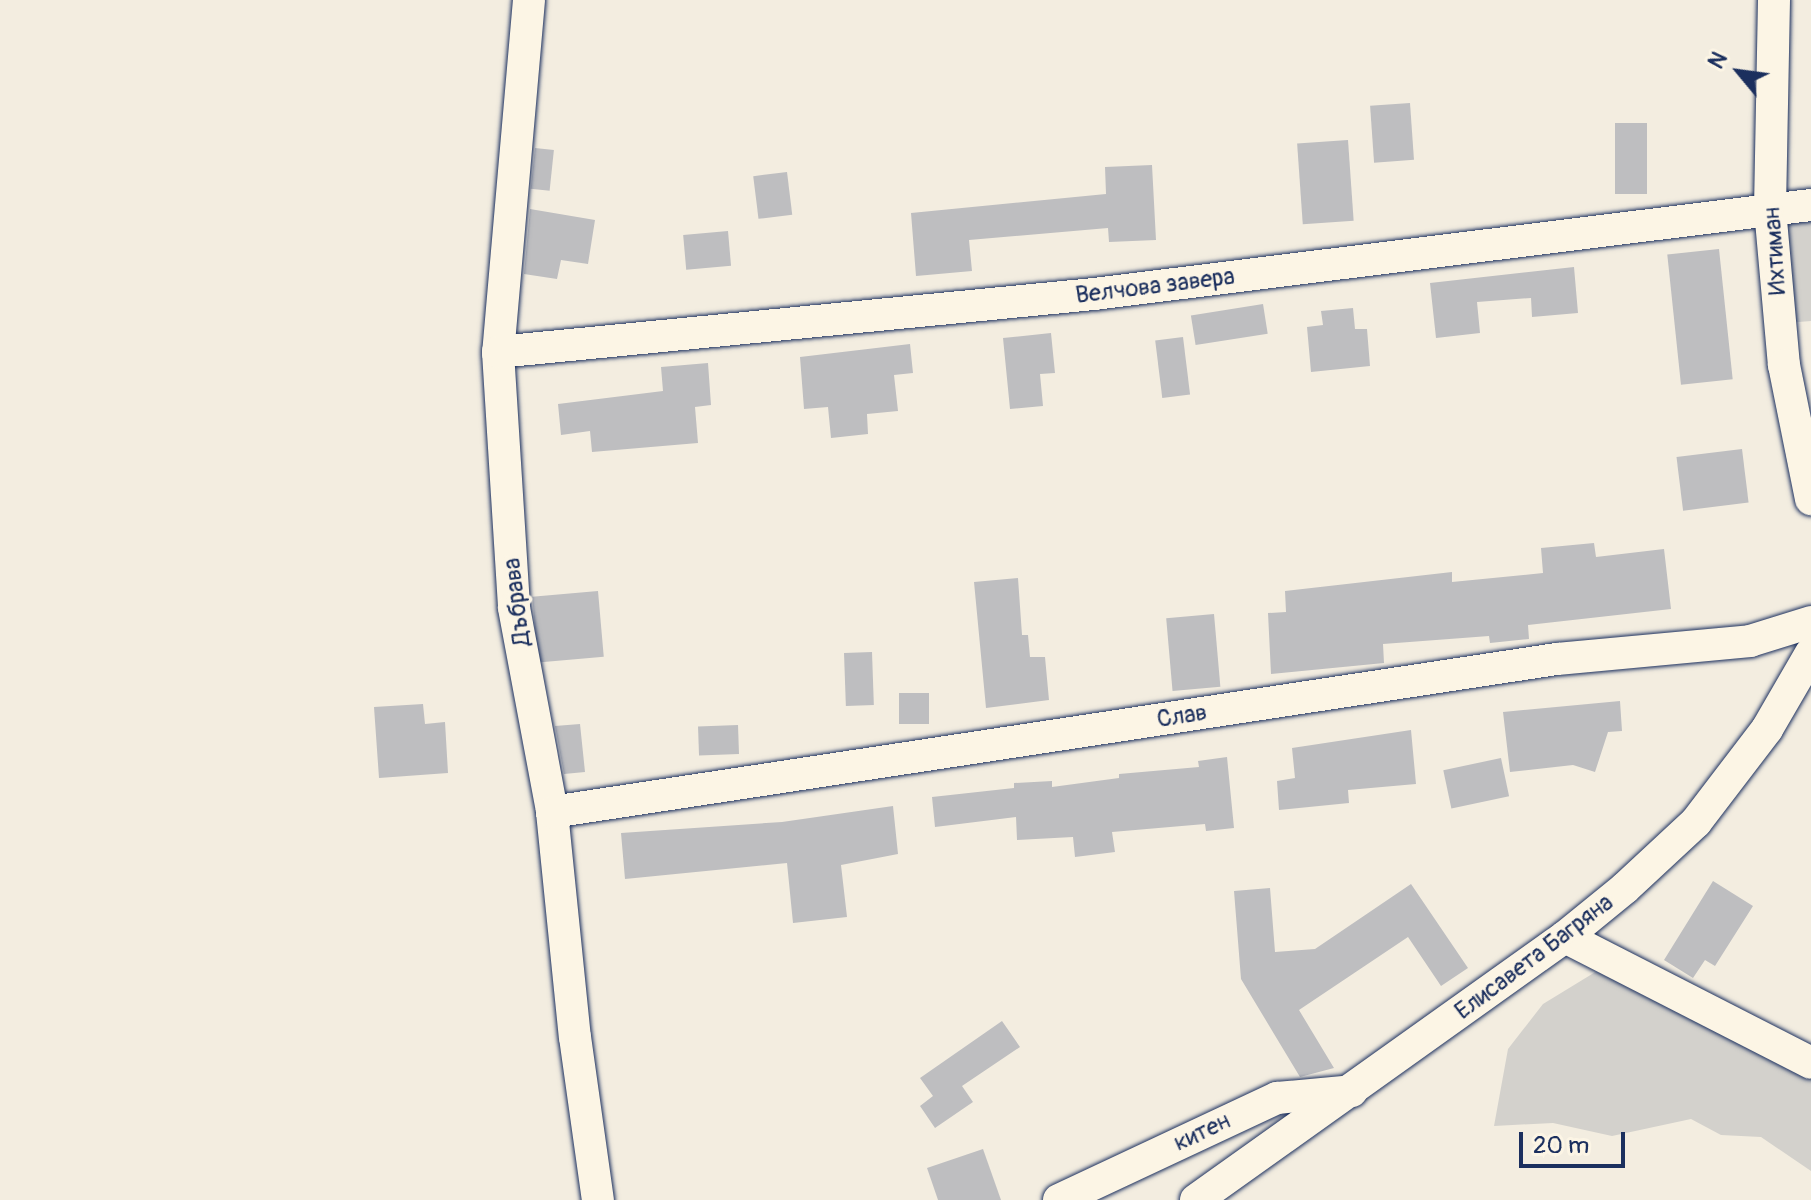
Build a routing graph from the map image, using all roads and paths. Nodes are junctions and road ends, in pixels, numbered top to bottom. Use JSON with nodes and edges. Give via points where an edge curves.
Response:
{"nodes":[{"id":1,"x":529,"y":0,"type":"edge"},
{"id":2,"x":1774,"y":0,"type":"edge"},
{"id":3,"x":1811,"y":205,"type":"edge"},
{"id":4,"x":1770,"y":209,"type":"junction"},
{"id":5,"x":498,"y":352,"type":"junction"},
{"id":6,"x":1811,"y":499,"type":"edge"},
{"id":7,"x":1811,"y":622,"type":"edge"},
{"id":8,"x":1811,"y":653,"type":"edge"},
{"id":9,"x":552,"y":812,"type":"junction"},
{"id":10,"x":1565,"y":937,"type":"junction"},
{"id":11,"x":1811,"y":1063,"type":"edge"},
{"id":12,"x":1352,"y":1091,"type":"junction"},
{"id":13,"x":598,"y":1200,"type":"edge"},
{"id":14,"x":1059,"y":1200,"type":"edge"},
{"id":15,"x":1196,"y":1200,"type":"edge"}],
"edges":[{"from":1,"to":5,"type":"street","name":"Дъбрава"},
{"from":2,"to":4,"type":"street","name":"Ихтиман"},
{"from":3,"to":4,"type":"street","name":"Велчова завера"},
{"from":4,"to":5,"type":"street","name":"Велчова завера","via":[[1094,294]]},
{"from":4,"to":6,"type":"street","name":"Ихтиман","via":[[1784,365]]},
{"from":5,"to":9,"type":"street","name":"Дъбрава","via":[[514,608]]},
{"from":7,"to":9,"type":"street","name":"Слав","via":[[1750,641],[1557,659]]},
{"from":8,"to":10,"type":"street","name":"Елисавета Багряна","via":[[1767,729],[1696,822]]},
{"from":9,"to":13,"type":"street","name":"Дъбрава"},
{"from":10,"to":11,"type":"street"},
{"from":10,"to":12,"type":"street","name":"Елисавета Багряна"},
{"from":12,"to":14,"type":"street","name":"китен","via":[[1277,1098]]},
{"from":12,"to":15,"type":"street","name":"Елисавета Багряна"}]}
